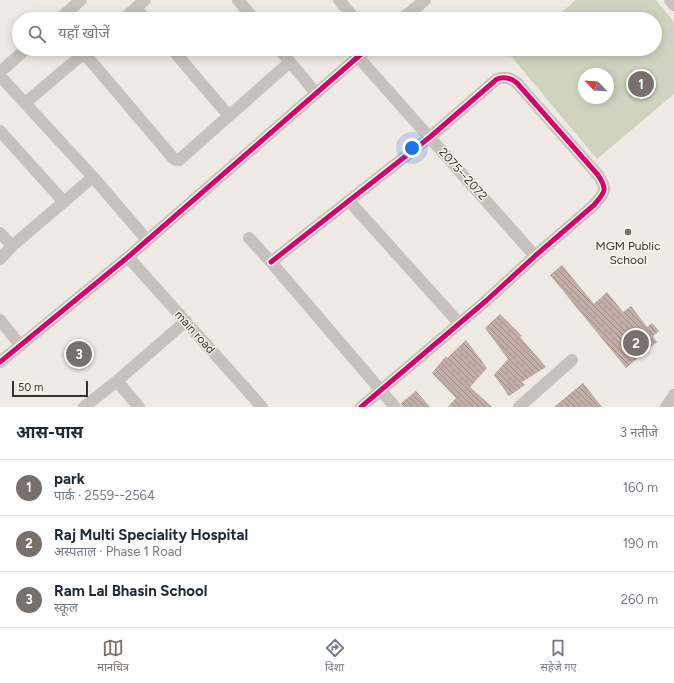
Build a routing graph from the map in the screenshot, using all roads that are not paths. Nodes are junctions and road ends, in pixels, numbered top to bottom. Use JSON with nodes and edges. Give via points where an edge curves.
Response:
{"nodes":[{"id":1,"x":81,"y":0,"type":"edge"},
{"id":2,"x":238,"y":0,"type":"edge"},
{"id":3,"x":339,"y":0,"type":"edge"},
{"id":4,"x":425,"y":0,"type":"edge"},
{"id":5,"x":670,"y":0,"type":"edge"},
{"id":6,"x":141,"y":4,"type":"edge"},
{"id":7,"x":674,"y":5,"type":"edge"},
{"id":8,"x":67,"y":12,"type":"edge"},
{"id":9,"x":131,"y":12,"type":"edge"},
{"id":10,"x":248,"y":12,"type":"edge"},
{"id":11,"x":349,"y":12,"type":"edge"},
{"id":12,"x":410,"y":12,"type":"edge"},
{"id":13,"x":18,"y":56,"type":"edge"},
{"id":14,"x":81,"y":56,"type":"edge"},
{"id":15,"x":91,"y":56,"type":"edge"},
{"id":16,"x":178,"y":56,"type":"edge"},
{"id":17,"x":285,"y":56,"type":"edge"},
{"id":18,"x":359,"y":56,"type":"edge"},
{"id":19,"x":364,"y":56,"type":"edge"},
{"id":20,"x":290,"y":62,"type":"junction"},
{"id":21,"x":0,"y":72,"type":"edge"},
{"id":22,"x":0,"y":76,"type":"edge"},
{"id":23,"x":316,"y":93,"type":"junction"},
{"id":24,"x":25,"y":103,"type":"junction"},
{"id":25,"x":229,"y":116,"type":"junction"},
{"id":26,"x":0,"y":131,"type":"edge"},
{"id":27,"x":430,"y":137,"type":"junction"},
{"id":28,"x":93,"y":177,"type":"junction"},
{"id":29,"x":349,"y":201,"type":"junction"},
{"id":30,"x":64,"y":202,"type":"junction"},
{"id":31,"x":0,"y":234,"type":"edge"},
{"id":32,"x":249,"y":238,"type":"dead end"},
{"id":33,"x":147,"y":240,"type":"junction"},
{"id":34,"x":12,"y":246,"type":"junction"},
{"id":35,"x":535,"y":256,"type":"junction"},
{"id":36,"x":128,"y":257,"type":"junction"},
{"id":37,"x":0,"y":259,"type":"edge"},
{"id":38,"x":271,"y":262,"type":"junction"},
{"id":39,"x":0,"y":320,"type":"edge"},
{"id":40,"x":186,"y":321,"type":"junction"},
{"id":41,"x":459,"y":323,"type":"junction"},
{"id":42,"x":20,"y":344,"type":"junction"},
{"id":43,"x":572,"y":360,"type":"dead end"},
{"id":44,"x":0,"y":362,"type":"edge"},
{"id":45,"x":117,"y":381,"type":"junction"},
{"id":46,"x":380,"y":390,"type":"junction"},
{"id":47,"x":674,"y":395,"type":"edge"},
{"id":48,"x":84,"y":407,"type":"edge"},
{"id":49,"x":139,"y":407,"type":"edge"},
{"id":50,"x":262,"y":407,"type":"edge"},
{"id":51,"x":361,"y":407,"type":"edge"},
{"id":52,"x":394,"y":407,"type":"edge"},
{"id":53,"x":518,"y":407,"type":"edge"},
{"id":54,"x":666,"y":407,"type":"edge"}],
"edges":[{"from":1,"to":8,"type":"street"},
{"from":2,"to":10,"type":"street"},
{"from":3,"to":11,"type":"street"},
{"from":4,"to":12,"type":"street"},
{"from":5,"to":7,"type":"street"},
{"from":6,"to":9,"type":"street"},
{"from":13,"to":21,"type":"street"},
{"from":14,"to":24,"type":"street"},
{"from":15,"to":25,"type":"street","via":[[176,160]]},
{"from":16,"to":25,"type":"street"},
{"from":17,"to":20,"type":"street"},
{"from":18,"to":23,"type":"street"},
{"from":19,"to":27,"type":"street","name":"2075--2072"},
{"from":20,"to":23,"type":"street"},
{"from":20,"to":25,"type":"street"},
{"from":22,"to":24,"type":"street"},
{"from":23,"to":33,"type":"street"},
{"from":24,"to":28,"type":"street"},
{"from":26,"to":30,"type":"street"},
{"from":27,"to":29,"type":"street"},
{"from":27,"to":35,"type":"street","name":"2075--2072"},
{"from":27,"to":35,"type":"street","via":[[497,79],[508,78],[517,83],[604,183],[602,196],[594,205]]},
{"from":28,"to":30,"type":"street"},
{"from":28,"to":33,"type":"street"},
{"from":29,"to":38,"type":"street"},
{"from":29,"to":41,"type":"street"},
{"from":30,"to":34,"type":"street"},
{"from":31,"to":34,"type":"street"},
{"from":32,"to":38,"type":"street"},
{"from":33,"to":36,"type":"street"},
{"from":34,"to":37,"type":"street"},
{"from":35,"to":41,"type":"street"},
{"from":36,"to":40,"type":"street","name":"main road"},
{"from":36,"to":42,"type":"street"},
{"from":38,"to":46,"type":"street"},
{"from":39,"to":42,"type":"street"},
{"from":40,"to":45,"type":"street"},
{"from":40,"to":50,"type":"street","name":"main road"},
{"from":41,"to":46,"type":"street"},
{"from":42,"to":44,"type":"street"},
{"from":43,"to":53,"type":"street"},
{"from":45,"to":48,"type":"street"},
{"from":45,"to":49,"type":"street"},
{"from":46,"to":51,"type":"street"},
{"from":46,"to":52,"type":"street"},
{"from":47,"to":54,"type":"street"}]}
